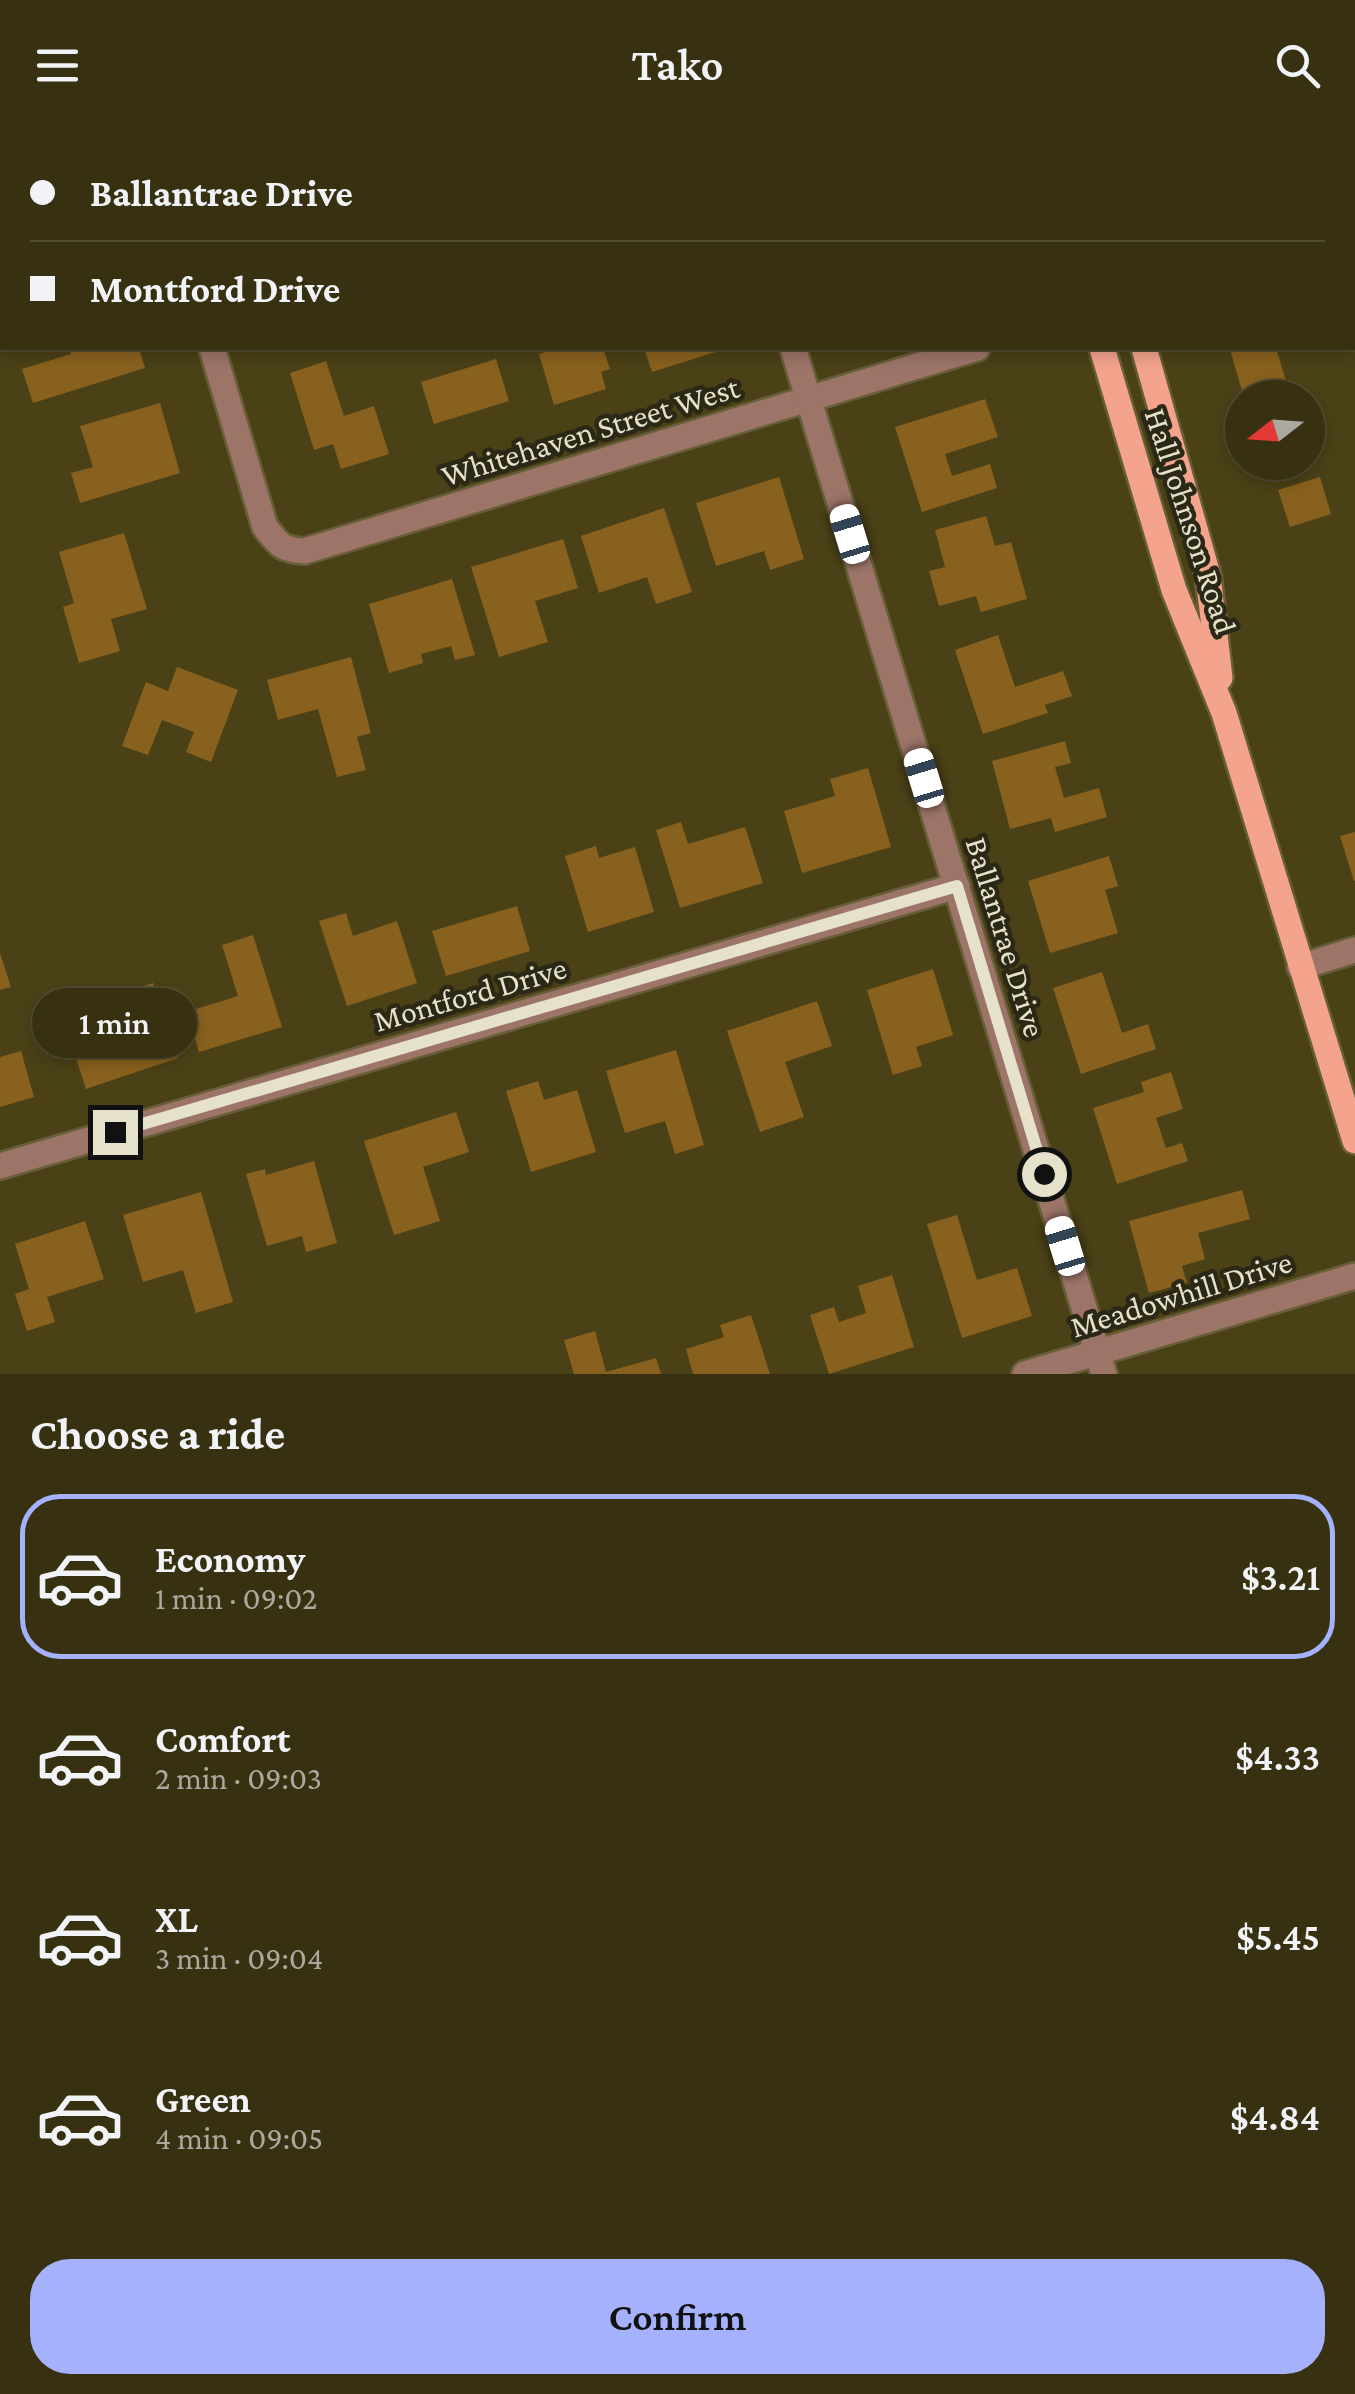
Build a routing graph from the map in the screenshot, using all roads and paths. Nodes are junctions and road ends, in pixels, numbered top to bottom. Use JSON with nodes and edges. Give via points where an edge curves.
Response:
{"nodes":[{"id":1,"x":213,"y":350,"type":"edge"},
{"id":2,"x":794,"y":350,"type":"edge"},
{"id":3,"x":970,"y":350,"type":"edge"},
{"id":4,"x":1103,"y":350,"type":"edge"},
{"id":5,"x":1145,"y":350,"type":"edge"},
{"id":6,"x":808,"y":399,"type":"junction"},
{"id":7,"x":1224,"y":712,"type":"junction"},
{"id":8,"x":957,"y":886,"type":"junction"},
{"id":9,"x":1355,"y":950,"type":"edge"},
{"id":10,"x":1300,"y":967,"type":"junction"},
{"id":11,"x":1355,"y":1140,"type":"edge"},
{"id":12,"x":0,"y":1166,"type":"edge"},
{"id":13,"x":1355,"y":1276,"type":"edge"},
{"id":14,"x":1101,"y":1364,"type":"edge"},
{"id":15,"x":1024,"y":1374,"type":"edge"}],
"edges":[{"from":1,"to":6,"type":"street","name":"Whitehaven Street West","via":[[265,527],[280,546],[305,552]]},
{"from":2,"to":6,"type":"street","name":"Ballantrae Drive"},
{"from":3,"to":6,"type":"street","name":"Whitehaven Street West"},
{"from":4,"to":7,"type":"main road","name":"Hall Johnson Road","via":[[1174,590]]},
{"from":5,"to":7,"type":"main road","name":"Hall Johnson Road","via":[[1208,575]]},
{"from":6,"to":8,"type":"street","name":"Ballantrae Drive"},
{"from":7,"to":10,"type":"main road","name":"Hall Johnson Road"},
{"from":8,"to":12,"type":"street","name":"Montford Drive"},
{"from":8,"to":14,"type":"street","name":"Ballantrae Drive"},
{"from":9,"to":10,"type":"street"},
{"from":10,"to":11,"type":"main road","name":"Hall Johnson Road"},
{"from":13,"to":14,"type":"street","name":"Meadowhill Drive"},
{"from":14,"to":15,"type":"street","name":"Meadowhill Drive"}]}
